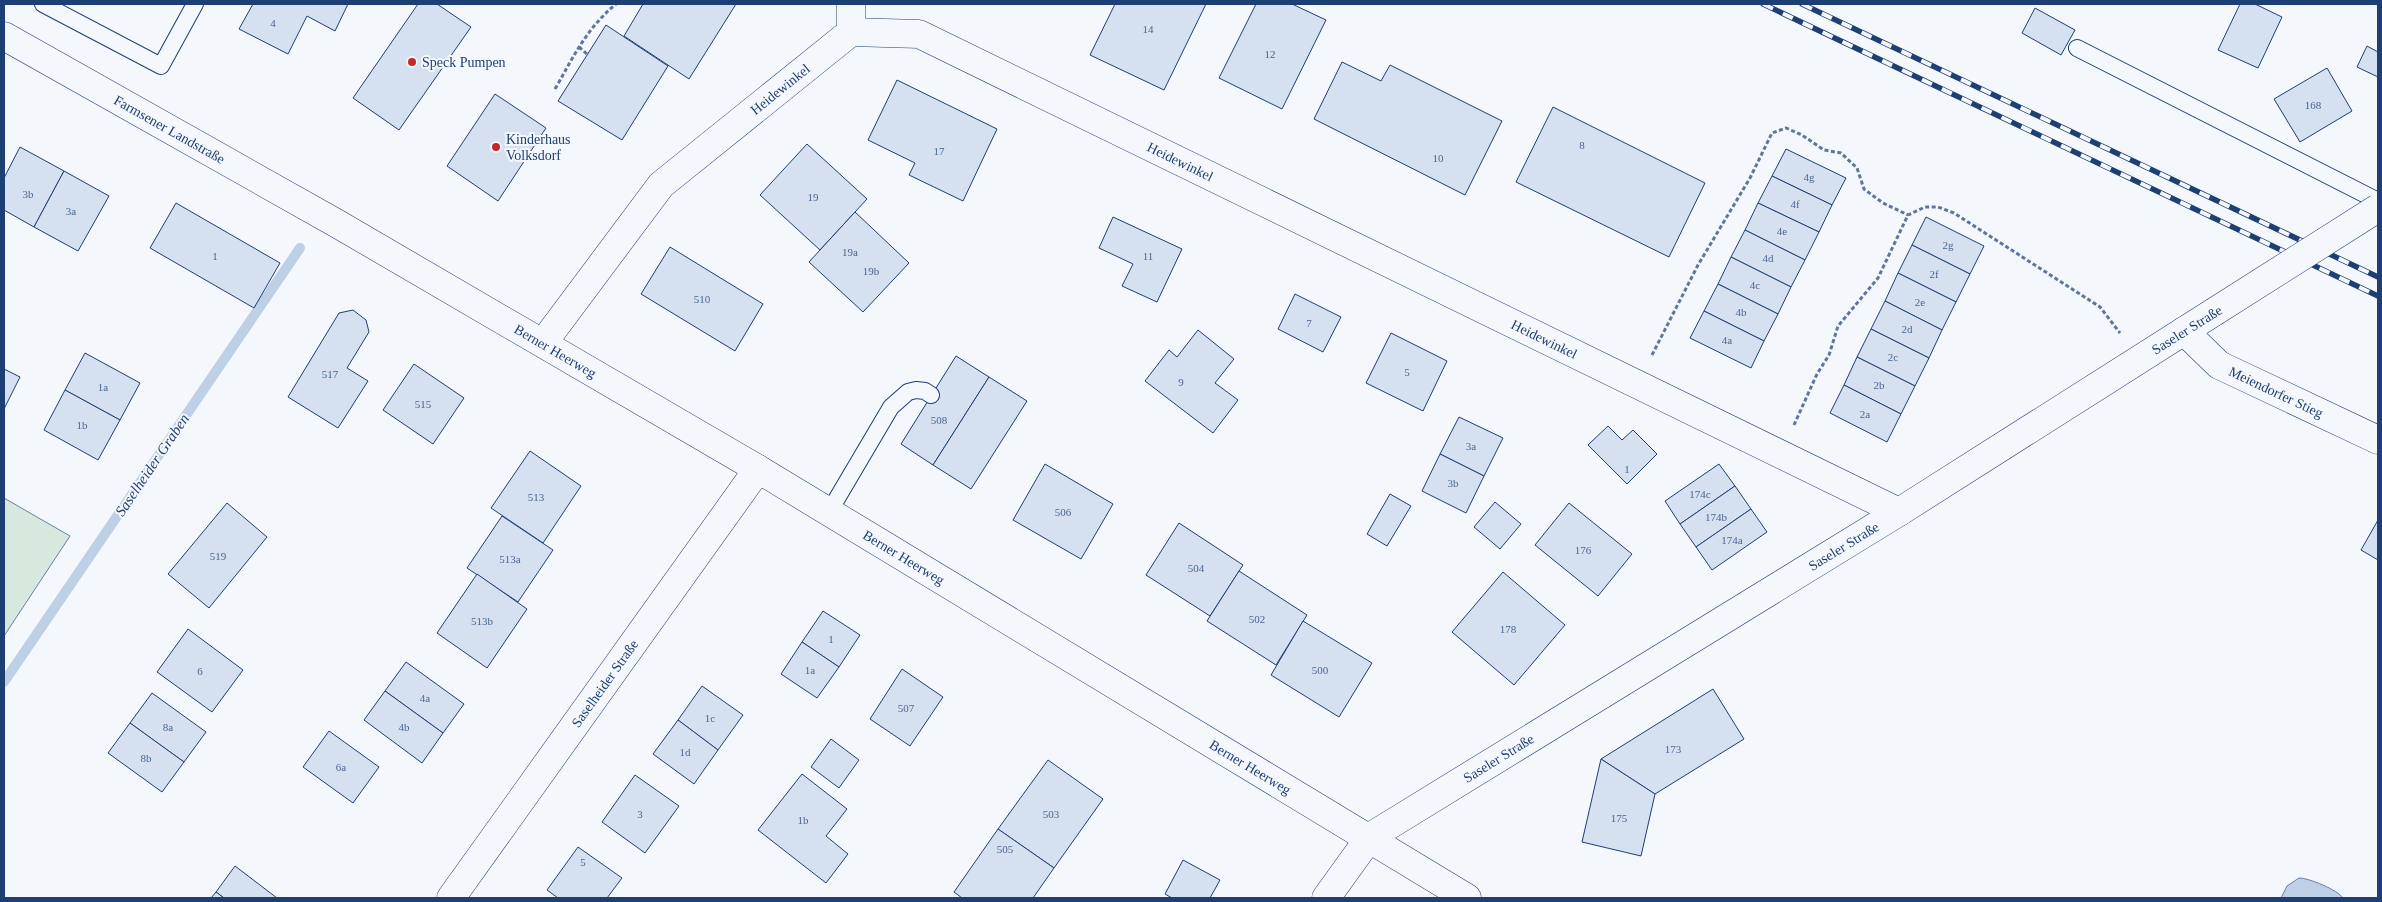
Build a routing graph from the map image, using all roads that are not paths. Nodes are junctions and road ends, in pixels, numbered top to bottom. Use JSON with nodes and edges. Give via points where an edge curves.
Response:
{"nodes":[{"id":1,"x":43,"y":4,"type":"edge"},
{"id":2,"x":195,"y":4,"type":"edge"},
{"id":3,"x":851,"y":4,"type":"edge"},
{"id":4,"x":851,"y":32,"type":"junction"},
{"id":5,"x":4,"y":36,"type":"edge"},
{"id":6,"x":2077,"y":48,"type":"dead end"},
{"id":7,"x":2378,"y":201,"type":"edge"},
{"id":8,"x":2378,"y":208,"type":"edge"},
{"id":9,"x":336,"y":223,"type":"joint"},
{"id":10,"x":2184,"y":331,"type":"junction"},
{"id":11,"x":543,"y":343,"type":"junction"},
{"id":12,"x":931,"y":395,"type":"dead end"},
{"id":13,"x":2378,"y":440,"type":"edge"},
{"id":14,"x":758,"y":469,"type":"junction"},
{"id":15,"x":829,"y":512,"type":"junction"},
{"id":16,"x":1899,"y":512,"type":"junction"},
{"id":17,"x":1370,"y":837,"type":"junction"},
{"id":18,"x":451,"y":898,"type":"edge"},
{"id":19,"x":1326,"y":898,"type":"edge"},
{"id":20,"x":1468,"y":898,"type":"edge"}],
"edges":[{"from":1,"to":2,"type":"lane","via":[[161,66]]},
{"from":3,"to":4,"type":"street"},
{"from":4,"to":11,"type":"street","name":"Heidewinkel","via":[[661,186]]},
{"from":4,"to":16,"type":"street","name":"Heidewinkel","via":[[919,34]]},
{"from":5,"to":9,"type":"street","name":"Farmsener Landstraße"},
{"from":6,"to":7,"type":"lane"},
{"from":8,"to":10,"type":"street","name":"Saseler Straße","bridge":true},
{"from":9,"to":11,"type":"street","name":"Berner Heerweg"},
{"from":10,"to":13,"type":"street","name":"Meiendorfer Stieg","via":[[2219,365]]},
{"from":10,"to":16,"type":"street","name":"Saseler Straße"},
{"from":11,"to":14,"type":"street","name":"Berner Heerweg"},
{"from":12,"to":15,"type":"lane","via":[[925,391],[908,392],[891,407]]},
{"from":14,"to":15,"type":"street","name":"Berner Heerweg"},
{"from":14,"to":18,"type":"street","name":"Saselheider Straße"},
{"from":15,"to":17,"type":"street","name":"Berner Heerweg"},
{"from":16,"to":17,"type":"street","name":"Saseler Straße"},
{"from":17,"to":19,"type":"street","name":"Saseler Straße"},
{"from":17,"to":20,"type":"street","name":"Berner Heerweg"}]}
